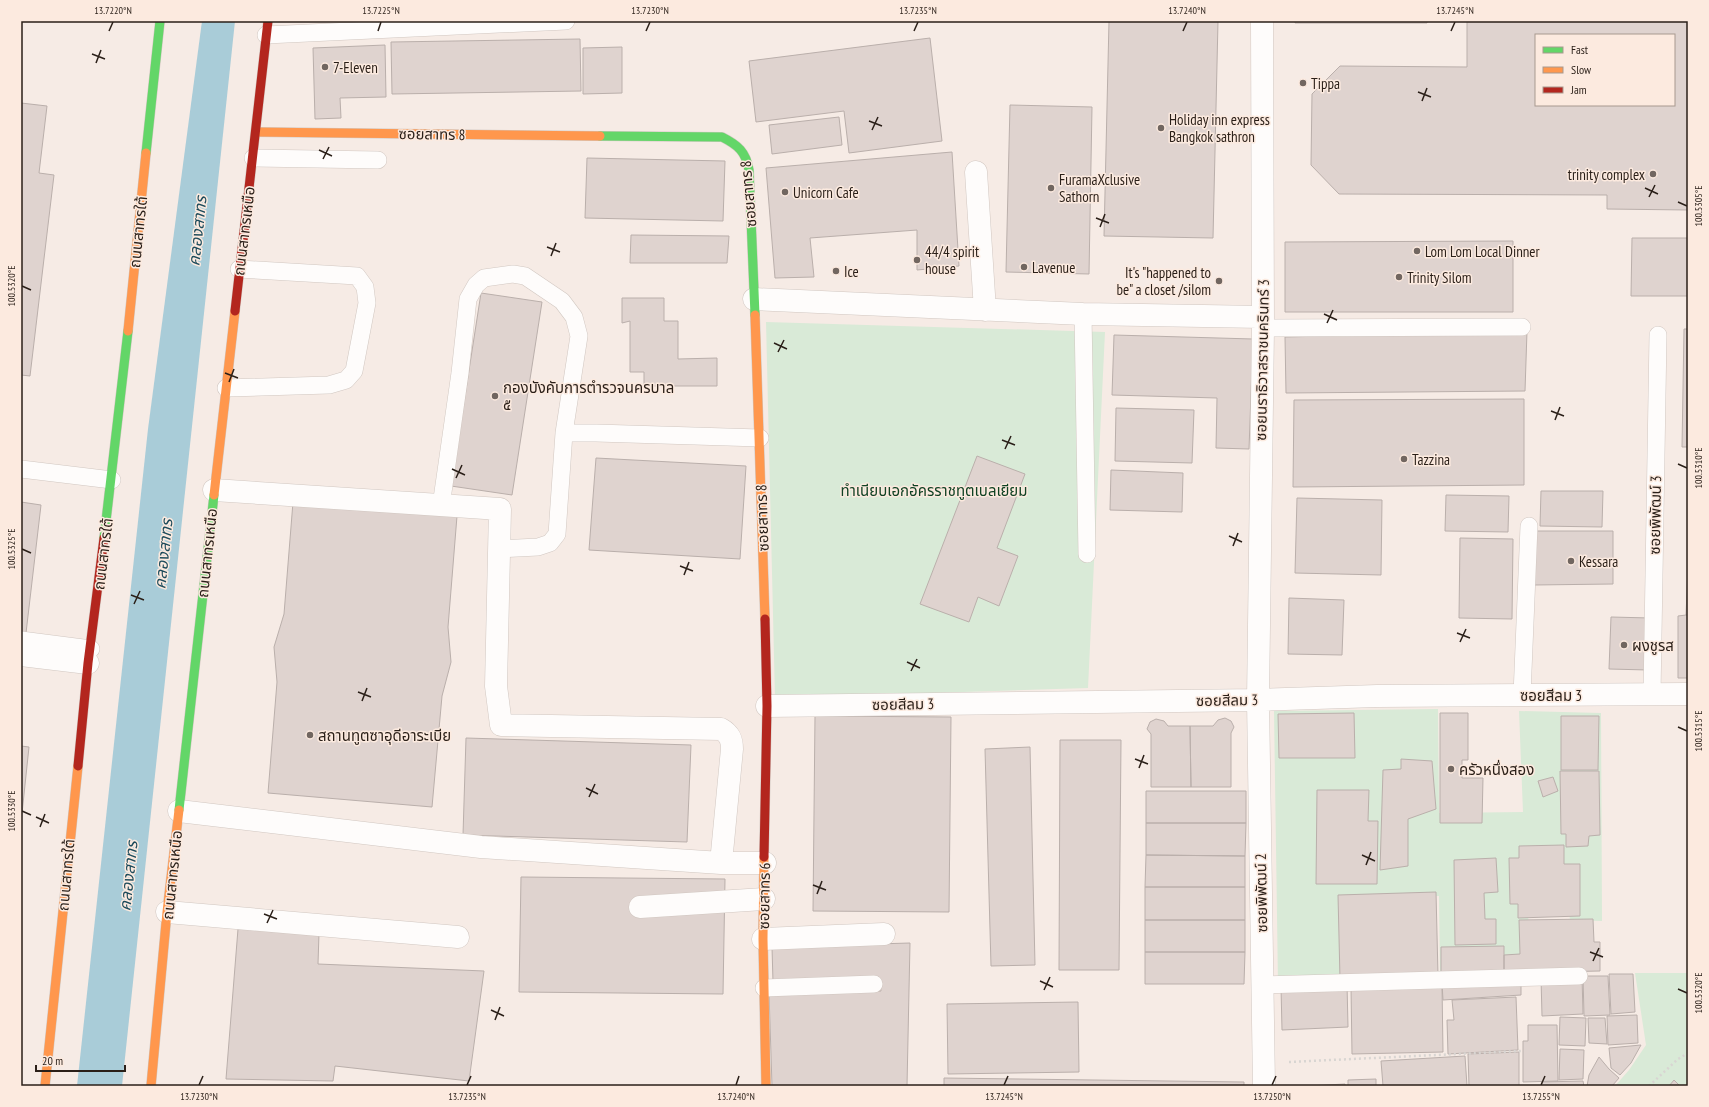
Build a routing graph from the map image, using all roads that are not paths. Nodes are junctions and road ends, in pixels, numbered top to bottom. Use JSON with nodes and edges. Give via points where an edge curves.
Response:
{"nodes":[{"id":1,"x":160,"y":21,"type":"edge"},
{"id":2,"x":566,"y":21,"type":"edge"},
{"id":3,"x":1262,"y":21,"type":"edge"},
{"id":4,"x":311,"y":27,"type":"edge"},
{"id":5,"x":267,"y":28,"type":"edge"},
{"id":6,"x":256,"y":132,"type":"junction"},
{"id":7,"x":253,"y":158,"type":"junction"},
{"id":8,"x":378,"y":160,"type":"dead end"},
{"id":9,"x":976,"y":172,"type":"dead end"},
{"id":10,"x":239,"y":269,"type":"junction"},
{"id":11,"x":754,"y":299,"type":"junction"},
{"id":12,"x":985,"y":310,"type":"junction"},
{"id":13,"x":1083,"y":314,"type":"junction"},
{"id":14,"x":1263,"y":322,"type":"junction"},
{"id":15,"x":1522,"y":327,"type":"dead end"},
{"id":16,"x":1658,"y":335,"type":"dead end"},
{"id":17,"x":226,"y":388,"type":"junction"},
{"id":18,"x":564,"y":433,"type":"junction"},
{"id":19,"x":760,"y":438,"type":"junction"},
{"id":20,"x":21,"y":470,"type":"edge"},
{"id":21,"x":21,"y":480,"type":"edge"},
{"id":22,"x":111,"y":485,"type":"junction"},
{"id":23,"x":214,"y":490,"type":"junction"},
{"id":24,"x":441,"y":506,"type":"junction"},
{"id":25,"x":1529,"y":526,"type":"dead end"},
{"id":26,"x":499,"y":549,"type":"junction"},
{"id":27,"x":1087,"y":554,"type":"dead end"},
{"id":28,"x":21,"y":640,"type":"edge"},
{"id":29,"x":21,"y":655,"type":"edge"},
{"id":30,"x":90,"y":656,"type":"junction"},
{"id":31,"x":1652,"y":694,"type":"junction"},
{"id":32,"x":1688,"y":694,"type":"edge"},
{"id":33,"x":1522,"y":695,"type":"junction"},
{"id":34,"x":1258,"y":700,"type":"junction"},
{"id":35,"x":767,"y":706,"type":"junction"},
{"id":36,"x":179,"y":811,"type":"junction"},
{"id":37,"x":765,"y":863,"type":"junction"},
{"id":38,"x":721,"y":864,"type":"junction"},
{"id":39,"x":764,"y":899,"type":"junction"},
{"id":40,"x":640,"y":906,"type":"dead end"},
{"id":41,"x":167,"y":912,"type":"junction"},
{"id":42,"x":884,"y":934,"type":"dead end"},
{"id":43,"x":458,"y":938,"type":"dead end"},
{"id":44,"x":763,"y":940,"type":"junction"},
{"id":45,"x":1580,"y":976,"type":"dead end"},
{"id":46,"x":874,"y":984,"type":"dead end"},
{"id":47,"x":1262,"y":985,"type":"junction"},
{"id":48,"x":764,"y":988,"type":"junction"},
{"id":49,"x":45,"y":1086,"type":"edge"},
{"id":50,"x":151,"y":1086,"type":"edge"},
{"id":51,"x":766,"y":1086,"type":"edge"},
{"id":52,"x":1264,"y":1086,"type":"edge"}],
"edges":[{"from":1,"to":22,"type":"main road","name":"ถนนสาทรใต้"},
{"from":2,"to":4,"type":"lane"},
{"from":3,"to":14,"type":"street","name":"ซอยนราธิวาสราชนครินทร์ 3"},
{"from":4,"to":5,"type":"lane"},
{"from":5,"to":6,"type":"main road","name":"ถนนสาทรเหนือ"},
{"from":6,"to":7,"type":"main road","name":"ถนนสาทรเหนือ"},
{"from":6,"to":11,"type":"main road","name":"ซอยสาทร 8","via":[[722,137],[734,142],[743,150],[748,160]]},
{"from":7,"to":8,"type":"lane"},
{"from":7,"to":10,"type":"main road","name":"ถนนสาทรเหนือ"},
{"from":9,"to":12,"type":"street"},
{"from":10,"to":17,"type":"main road","name":"ถนนสาทรเหนือ"},
{"from":10,"to":17,"type":"lane","via":[[357,276],[365,286],[367,303],[354,371],[346,380],[329,385]]},
{"from":11,"to":12,"type":"street"},
{"from":11,"to":19,"type":"main road","name":"ซอยสาทร 8"},
{"from":12,"to":13,"type":"street"},
{"from":13,"to":14,"type":"street"},
{"from":13,"to":27,"type":"lane"},
{"from":14,"to":15,"type":"lane"},
{"from":14,"to":34,"type":"street","name":"ซอยนราธิวาสราชนครินทร์ 3"},
{"from":16,"to":31,"type":"lane","name":"ซอยพิพัฒน์ 3"},
{"from":17,"to":23,"type":"main road","name":"ถนนสาทรเหนือ"},
{"from":18,"to":19,"type":"lane"},
{"from":18,"to":24,"type":"lane","via":[[579,336],[574,317],[562,301],[525,276],[513,274],[484,278],[476,285],[468,299]]},
{"from":18,"to":26,"type":"lane","via":[[557,534],[550,543],[538,547]]},
{"from":19,"to":35,"type":"main road","name":"ซอยสาทร 8"},
{"from":20,"to":22,"type":"lane"},
{"from":21,"to":22,"type":"lane"},
{"from":22,"to":30,"type":"main road","name":"ถนนสาทรใต้"},
{"from":23,"to":24,"type":"street"},
{"from":23,"to":36,"type":"main road","name":"ถนนสาทรเหนือ"},
{"from":24,"to":26,"type":"street","via":[[500,509]]},
{"from":25,"to":33,"type":"lane"},
{"from":26,"to":38,"type":"street","via":[[496,686],[501,725],[721,729],[731,738],[732,749]]},
{"from":28,"to":30,"type":"lane"},
{"from":29,"to":30,"type":"street"},
{"from":30,"to":49,"type":"main road","name":"ถนนสาทรใต้"},
{"from":31,"to":32,"type":"street","name":"ซอยสีลม 3"},
{"from":31,"to":33,"type":"street","name":"ซอยสีลม 3"},
{"from":33,"to":34,"type":"street","name":"ซอยสีลม 3"},
{"from":34,"to":35,"type":"street","name":"ซอยสีลม 3"},
{"from":34,"to":47,"type":"street","name":"ซอยพิพัฒน์ 2"},
{"from":35,"to":37,"type":"main road","name":"ซอยสาทร 6"},
{"from":36,"to":38,"type":"street","via":[[481,847]]},
{"from":36,"to":41,"type":"main road","name":"ถนนสาทรเหนือ"},
{"from":37,"to":38,"type":"street"},
{"from":37,"to":39,"type":"main road","name":"ซอยสาทร 6"},
{"from":39,"to":40,"type":"street"},
{"from":39,"to":44,"type":"main road","name":"ซอยสาทร 6"},
{"from":41,"to":43,"type":"street"},
{"from":41,"to":50,"type":"main road","name":"ถนนสาทรเหนือ"},
{"from":42,"to":44,"type":"street"},
{"from":44,"to":48,"type":"main road","name":"ซอยสาทร 6"},
{"from":45,"to":47,"type":"lane"},
{"from":46,"to":48,"type":"lane"},
{"from":47,"to":52,"type":"street","name":"ซอยพิพัฒน์ 2"},
{"from":48,"to":51,"type":"main road","name":"ซอยสาทร 6"}]}
